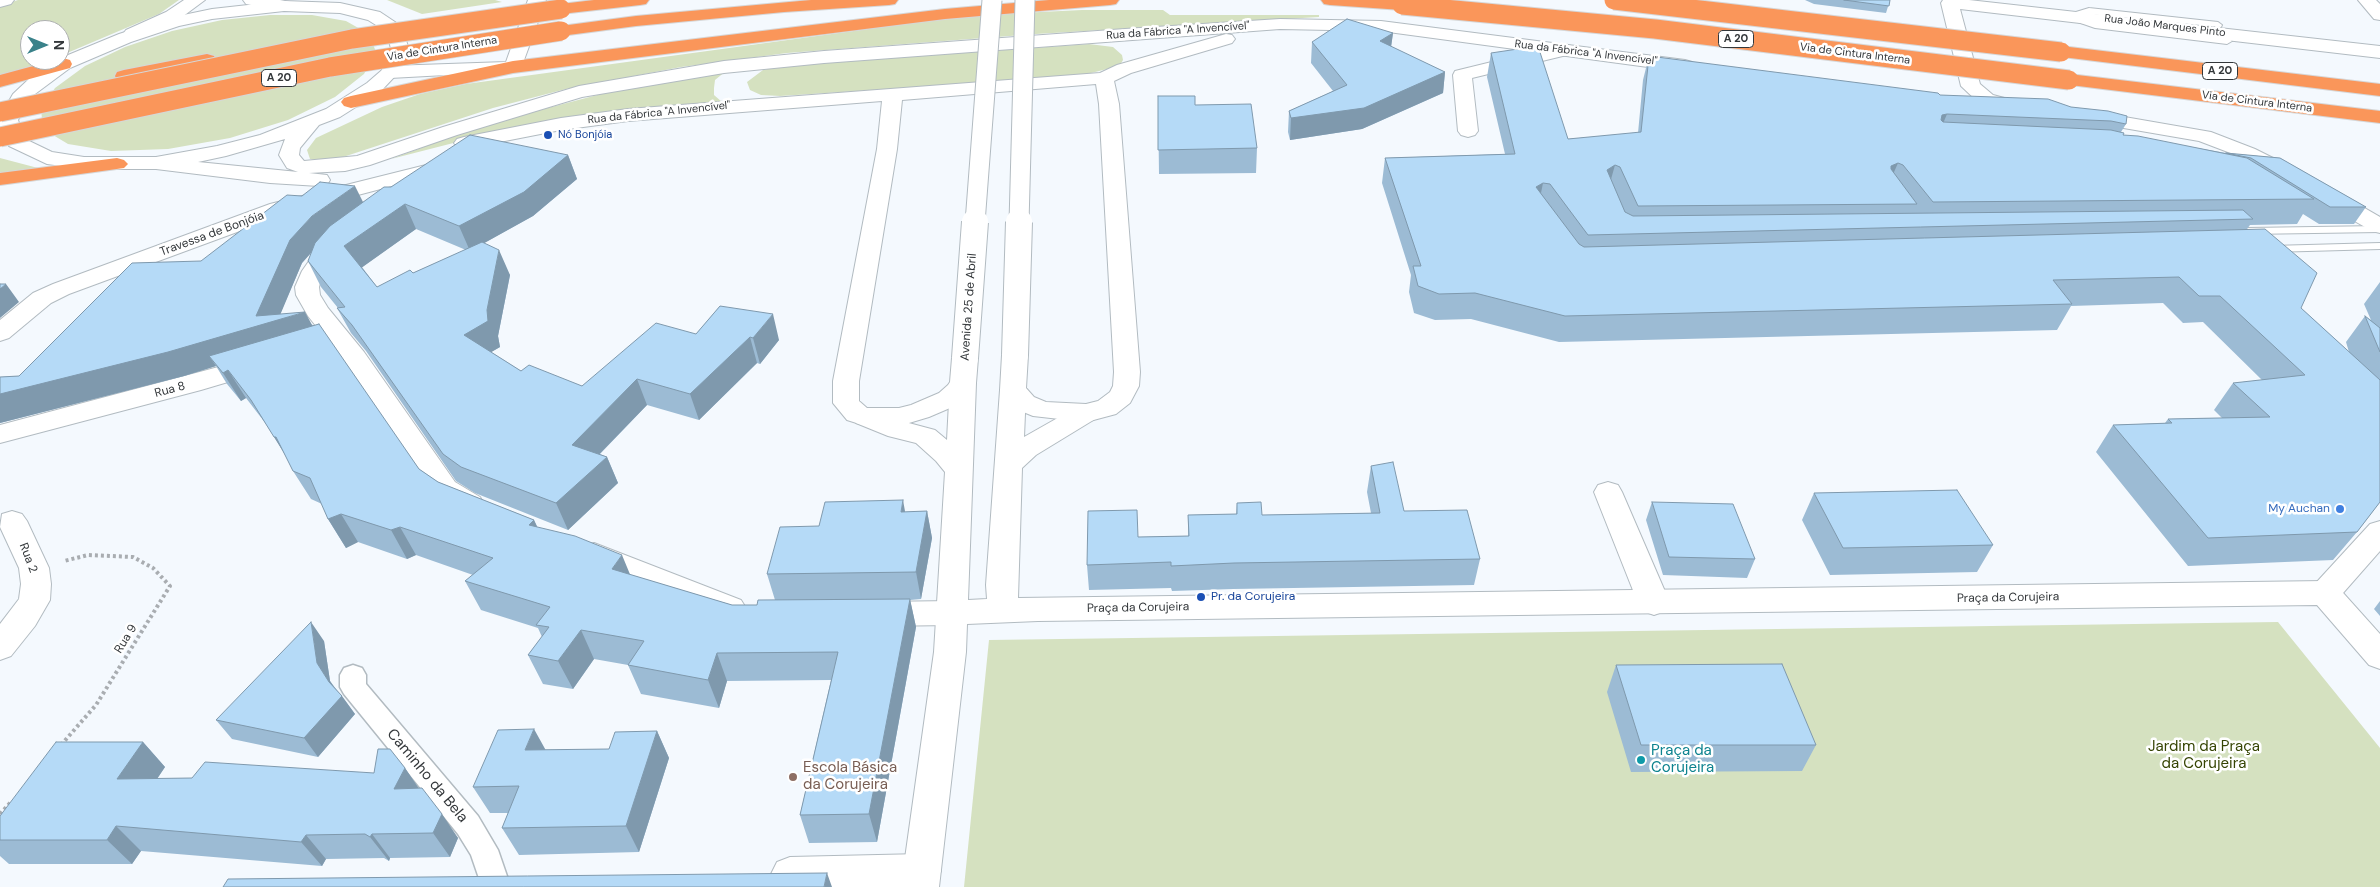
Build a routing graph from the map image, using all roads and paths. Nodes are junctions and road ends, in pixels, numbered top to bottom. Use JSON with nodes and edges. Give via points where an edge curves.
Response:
{"nodes":[{"id":1,"x":5,"y":0,"type":"edge"},
{"id":2,"x":196,"y":0,"type":"edge"},
{"id":3,"x":252,"y":0,"type":"edge"},
{"id":4,"x":537,"y":0,"type":"edge"},
{"id":5,"x":640,"y":0,"type":"edge"},
{"id":6,"x":889,"y":0,"type":"edge"},
{"id":7,"x":992,"y":0,"type":"edge"},
{"id":8,"x":1026,"y":0,"type":"edge"},
{"id":9,"x":1110,"y":0,"type":"edge"},
{"id":10,"x":1330,"y":0,"type":"edge"},
{"id":11,"x":1614,"y":0,"type":"edge"},
{"id":12,"x":2367,"y":0,"type":"edge"},
{"id":13,"x":1948,"y":1,"type":"edge"},
{"id":14,"x":0,"y":2,"type":"edge"},
{"id":15,"x":284,"y":6,"type":"junction"},
{"id":16,"x":2070,"y":15,"type":"junction"},
{"id":17,"x":2380,"y":15,"type":"edge"},
{"id":18,"x":1304,"y":25,"type":"junction"},
{"id":19,"x":2218,"y":25,"type":"dead end"},
{"id":20,"x":125,"y":38,"type":"junction"},
{"id":21,"x":1082,"y":38,"type":"junction"},
{"id":22,"x":352,"y":39,"type":"junction"},
{"id":23,"x":2227,"y":41,"type":"dead end"},
{"id":24,"x":1565,"y":50,"type":"junction"},
{"id":25,"x":2376,"y":50,"type":"edge"},
{"id":26,"x":70,"y":61,"type":"edge"},
{"id":27,"x":773,"y":62,"type":"junction"},
{"id":28,"x":513,"y":67,"type":"junction"},
{"id":29,"x":1701,"y":68,"type":"edge"},
{"id":30,"x":1124,"y":69,"type":"junction"},
{"id":31,"x":41,"y":70,"type":"edge"},
{"id":32,"x":54,"y":70,"type":"edge"},
{"id":33,"x":390,"y":72,"type":"junction"},
{"id":34,"x":1104,"y":78,"type":"junction"},
{"id":35,"x":0,"y":81,"type":"edge"},
{"id":36,"x":2380,"y":90,"type":"edge"},
{"id":37,"x":893,"y":94,"type":"junction"},
{"id":38,"x":0,"y":98,"type":"edge"},
{"id":39,"x":1986,"y":99,"type":"junction"},
{"id":40,"x":351,"y":102,"type":"junction"},
{"id":41,"x":1963,"y":102,"type":"edge"},
{"id":42,"x":750,"y":104,"type":"junction"},
{"id":43,"x":2038,"y":110,"type":"edge"},
{"id":44,"x":0,"y":112,"type":"edge"},
{"id":45,"x":2074,"y":115,"type":"edge"},
{"id":46,"x":2380,"y":117,"type":"edge"},
{"id":47,"x":311,"y":123,"type":"junction"},
{"id":48,"x":1468,"y":131,"type":"dead end"},
{"id":49,"x":0,"y":137,"type":"edge"},
{"id":50,"x":494,"y":137,"type":"junction"},
{"id":51,"x":156,"y":163,"type":"junction"},
{"id":52,"x":117,"y":164,"type":"junction"},
{"id":53,"x":438,"y":168,"type":"junction"},
{"id":54,"x":0,"y":179,"type":"edge"},
{"id":55,"x":380,"y":210,"type":"edge"},
{"id":56,"x":2300,"y":220,"type":"edge"},
{"id":57,"x":359,"y":226,"type":"edge"},
{"id":58,"x":2380,"y":228,"type":"edge"},
{"id":59,"x":2316,"y":230,"type":"junction"},
{"id":60,"x":2237,"y":231,"type":"edge"},
{"id":61,"x":2380,"y":246,"type":"edge"},
{"id":62,"x":2263,"y":249,"type":"edge"},
{"id":63,"x":0,"y":333,"type":"edge"},
{"id":64,"x":339,"y":340,"type":"junction"},
{"id":65,"x":311,"y":348,"type":"edge"},
{"id":66,"x":274,"y":359,"type":"edge"},
{"id":67,"x":964,"y":370,"type":"junction"},
{"id":68,"x":1013,"y":390,"type":"junction"},
{"id":69,"x":1086,"y":413,"type":"junction"},
{"id":70,"x":866,"y":417,"type":"junction"},
{"id":71,"x":0,"y":434,"type":"edge"},
{"id":72,"x":1009,"y":465,"type":"junction"},
{"id":73,"x":959,"y":471,"type":"junction"},
{"id":74,"x":1608,"y":492,"type":"dead end"},
{"id":75,"x":491,"y":513,"type":"edge"},
{"id":76,"x":12,"y":521,"type":"dead end"},
{"id":77,"x":2380,"y":532,"type":"edge"},
{"id":78,"x":573,"y":546,"type":"edge"},
{"id":79,"x":34,"y":568,"type":"junction"},
{"id":80,"x":2325,"y":594,"type":"junction"},
{"id":81,"x":1654,"y":603,"type":"junction"},
{"id":82,"x":1003,"y":610,"type":"junction"},
{"id":83,"x":850,"y":614,"type":"edge"},
{"id":84,"x":953,"y":614,"type":"junction"},
{"id":85,"x":757,"y":615,"type":"edge"},
{"id":86,"x":0,"y":647,"type":"edge"},
{"id":87,"x":2380,"y":656,"type":"edge"},
{"id":88,"x":353,"y":675,"type":"dead end"},
{"id":89,"x":58,"y":749,"type":"edge"},
{"id":90,"x":13,"y":800,"type":"edge"},
{"id":91,"x":0,"y":814,"type":"edge"},
{"id":92,"x":760,"y":875,"type":"edge"},
{"id":93,"x":921,"y":879,"type":"edge"},
{"id":94,"x":509,"y":882,"type":"joint"},
{"id":95,"x":456,"y":884,"type":"edge"}],
"edges":[{"from":1,"to":14,"type":"main road"},
{"from":2,"to":20,"type":"main road","via":[[172,16]]},
{"from":3,"to":15,"type":"main road"},
{"from":4,"to":28,"type":"main road"},
{"from":5,"to":22,"type":"highway","name":"Via de Cintura Interna","number":"A 20","bridge":true},
{"from":6,"to":49,"type":"highway","name":"Via de Cintura Interna","number":"A 20","bridge":true,"via":[[636,21],[455,46],[330,67]]},
{"from":7,"to":67,"type":"main road","name":"Avenida 25 de Abril","bridge":true},
{"from":8,"to":68,"type":"main road","bridge":true},
{"from":9,"to":28,"type":"highway","via":[[945,14]]},
{"from":10,"to":46,"type":"highway","name":"Via de Cintura Interna","number":"A 20","bridge":true,"via":[[1654,29]]},
{"from":11,"to":36,"type":"highway","number":"A 20","bridge":true},
{"from":12,"to":17,"type":"main road"},
{"from":13,"to":16,"type":"main road","name":"Rua João Marques Pinto"},
{"from":13,"to":39,"type":"main road","via":[[1970,86]]},
{"from":15,"to":20,"type":"main road","via":[[212,14]]},
{"from":15,"to":33,"type":"main road","via":[[340,8],[374,16],[395,30],[400,49]]},
{"from":16,"to":19,"type":"lane","via":[[2089,11]]},
{"from":16,"to":23,"type":"lane","via":[[2095,25]]},
{"from":16,"to":25,"type":"main road","name":"Rua João Marques Pinto"},
{"from":18,"to":21,"type":"main road","name":"Rua da Fábrica \"A Invencível\""},
{"from":18,"to":24,"type":"main road","name":"Rua da Fábrica \"A Invencível\"","via":[[1381,26]]},
{"from":18,"to":30,"type":"main road","name":"Rua da Fábrica \"A Invencível\"","via":[[1218,40]]},
{"from":20,"to":26,"type":"main road"},
{"from":21,"to":27,"type":"main road","name":"Rua da Fábrica \"A Invencível\""},
{"from":21,"to":30,"type":"main road","name":"Rua da Fábrica \"A Invencível\"","via":[[1108,39],[1124,46],[1132,56]]},
{"from":22,"to":38,"type":"highway","bridge":true,"via":[[248,53]]},
{"from":22,"to":44,"type":"highway","name":"Via de Cintura Interna","number":"A 20","bridge":true},
{"from":24,"to":29,"type":"main road","name":"Rua da Fábrica \"A Invencível\""},
{"from":24,"to":48,"type":"main road","via":[[1462,75]]},
{"from":27,"to":42,"type":"main road","name":"Rua da Fábrica \"A Invencível\"","via":[[751,68],[734,81],[732,86]]},
{"from":27,"to":47,"type":"main road","name":"Rua da Fábrica \"A Invencível\"","via":[[724,67],[579,92],[344,165],[302,167],[294,164],[289,155],[292,142]]},
{"from":28,"to":33,"type":"main road"},
{"from":28,"to":40,"type":"highway"},
{"from":30,"to":34,"type":"main road","name":"Rua da Fábrica \"A Invencível\""},
{"from":31,"to":35,"type":"highway"},
{"from":32,"to":52,"type":"main road","via":[[23,94],[8,120],[16,142],[47,158]]},
{"from":33,"to":40,"type":"main road"},
{"from":34,"to":37,"type":"main road","name":"Rua da Fábrica \"A Invencível\""},
{"from":34,"to":69,"type":"main road","via":[[1109,104],[1127,372],[1121,397],[1107,408]]},
{"from":37,"to":42,"type":"main road","name":"Rua da Fábrica \"A Invencível\""},
{"from":37,"to":70,"type":"main road","via":[[887,149],[846,381],[846,403],[856,414]]},
{"from":39,"to":41,"type":"main road"},
{"from":39,"to":43,"type":"main road"},
{"from":40,"to":47,"type":"main road"},
{"from":42,"to":50,"type":"main road","name":"Rua da Fábrica \"A Invencível\"","via":[[594,119]]},
{"from":45,"to":58,"type":"main road","via":[[2204,136],[2248,153]]},
{"from":47,"to":51,"type":"main road","via":[[219,152]]},
{"from":50,"to":51,"type":"main road","name":"Rua da Fábrica \"A Invencível\"","via":[[323,180],[305,181]]},
{"from":50,"to":53,"type":"main road"},
{"from":51,"to":52,"type":"main road"},
{"from":52,"to":54,"type":"highway"},
{"from":53,"to":55,"type":"main road"},
{"from":53,"to":63,"type":"main road","name":"Travessa de Bonjóia","via":[[278,209],[61,289],[42,298]]},
{"from":56,"to":59,"type":"lane"},
{"from":57,"to":64,"type":"main road","via":[[324,256],[310,276],[307,287],[317,311]]},
{"from":58,"to":59,"type":"lane"},
{"from":59,"to":60,"type":"lane"},
{"from":61,"to":62,"type":"lane"},
{"from":64,"to":65,"type":"main road"},
{"from":64,"to":75,"type":"main road","via":[[355,358],[445,489],[464,502]]},
{"from":66,"to":71,"type":"main road","name":"Rua 8"},
{"from":67,"to":70,"type":"main road","via":[[957,392],[948,399],[899,417]]},
{"from":67,"to":73,"type":"main road","name":"Avenida 25 de Abril"},
{"from":68,"to":69,"type":"main road","via":[[1025,403],[1042,410]]},
{"from":68,"to":72,"type":"main road"},
{"from":69,"to":72,"type":"main road","via":[[1026,448]]},
{"from":70,"to":73,"type":"main road","via":[[898,430],[925,436],[946,454]]},
{"from":72,"to":82,"type":"main road","via":[[1001,585]]},
{"from":73,"to":84,"type":"main road","name":"Avenida 25 de Abril"},
{"from":74,"to":81,"type":"main road"},
{"from":76,"to":79,"type":"main road","name":"Rua 2"},
{"from":77,"to":80,"type":"main road"},
{"from":78,"to":85,"type":"main road","via":[[747,615]]},
{"from":79,"to":86,"type":"main road","name":"Rua 2","via":[[34,600]]},
{"from":79,"to":89,"type":"path","name":"Rua 9","via":[[88,555],[133,557],[153,568],[170,586],[96,705]]},
{"from":80,"to":81,"type":"main road","name":"Praça da Corujeira"},
{"from":80,"to":87,"type":"main road"},
{"from":81,"to":82,"type":"main road","name":"Praça da Corujeira"},
{"from":82,"to":84,"type":"main road","name":"Praça da Corujeira"},
{"from":83,"to":84,"type":"main road","name":"Praça da Corujeira"},
{"from":84,"to":93,"type":"main road"},
{"from":88,"to":94,"type":"street","name":"Caminho da Bela","via":[[353,687],[468,825]]},
{"from":90,"to":91,"type":"path"},
{"from":92,"to":93,"type":"main road"},
{"from":94,"to":95,"type":"main road"}]}
